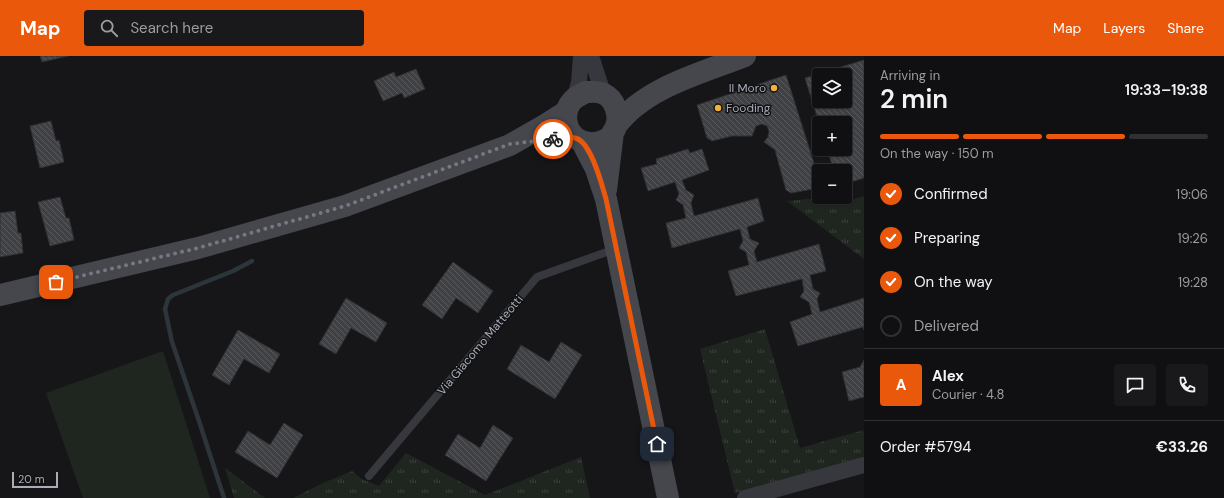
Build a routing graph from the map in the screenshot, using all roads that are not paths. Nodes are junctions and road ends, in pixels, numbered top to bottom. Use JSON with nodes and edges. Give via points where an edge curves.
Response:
{"nodes":[{"id":1,"x":581,"y":56,"type":"edge"},
{"id":2,"x":591,"y":56,"type":"edge"},
{"id":3,"x":745,"y":56,"type":"edge"},
{"id":4,"x":663,"y":88,"type":"junction"},
{"id":5,"x":605,"y":94,"type":"junction"},
{"id":6,"x":570,"y":105,"type":"junction"},
{"id":7,"x":615,"y":129,"type":"junction"},
{"id":8,"x":579,"y":140,"type":"junction"},
{"id":9,"x":510,"y":144,"type":"junction"},
{"id":10,"x":606,"y":199,"type":"junction"},
{"id":11,"x":616,"y":248,"type":"junction"},
{"id":12,"x":0,"y":295,"type":"edge"},
{"id":13,"x":864,"y":465,"type":"edge"},
{"id":14,"x":369,"y":476,"type":"dead end"},
{"id":15,"x":668,"y":498,"type":"edge"},
{"id":16,"x":745,"y":498,"type":"edge"}],
"edges":[{"from":1,"to":6,"type":"street","via":[[579,83]]},
{"from":2,"to":5,"type":"street"},
{"from":3,"to":4,"type":"street"},
{"from":4,"to":5,"type":"street"},
{"from":4,"to":7,"type":"street","via":[[631,109]]},
{"from":5,"to":6,"type":"street","via":[[586,92]]},
{"from":5,"to":7,"type":"street","via":[[616,110]]},
{"from":6,"to":8,"type":"street","via":[[567,124],[570,132]]},
{"from":6,"to":9,"type":"street","via":[[545,125]]},
{"from":7,"to":8,"type":"street","via":[[599,142],[591,144]]},
{"from":7,"to":10,"type":"street"},
{"from":8,"to":9,"type":"street","via":[[555,139]]},
{"from":8,"to":10,"type":"street","via":[[596,169]]},
{"from":9,"to":12,"type":"street","via":[[345,206],[198,248]]},
{"from":10,"to":11,"type":"street"},
{"from":11,"to":14,"type":"lane","name":"Via Giacomo Matteotti","via":[[537,277]]},
{"from":11,"to":15,"type":"street"},
{"from":13,"to":16,"type":"street"}]}
